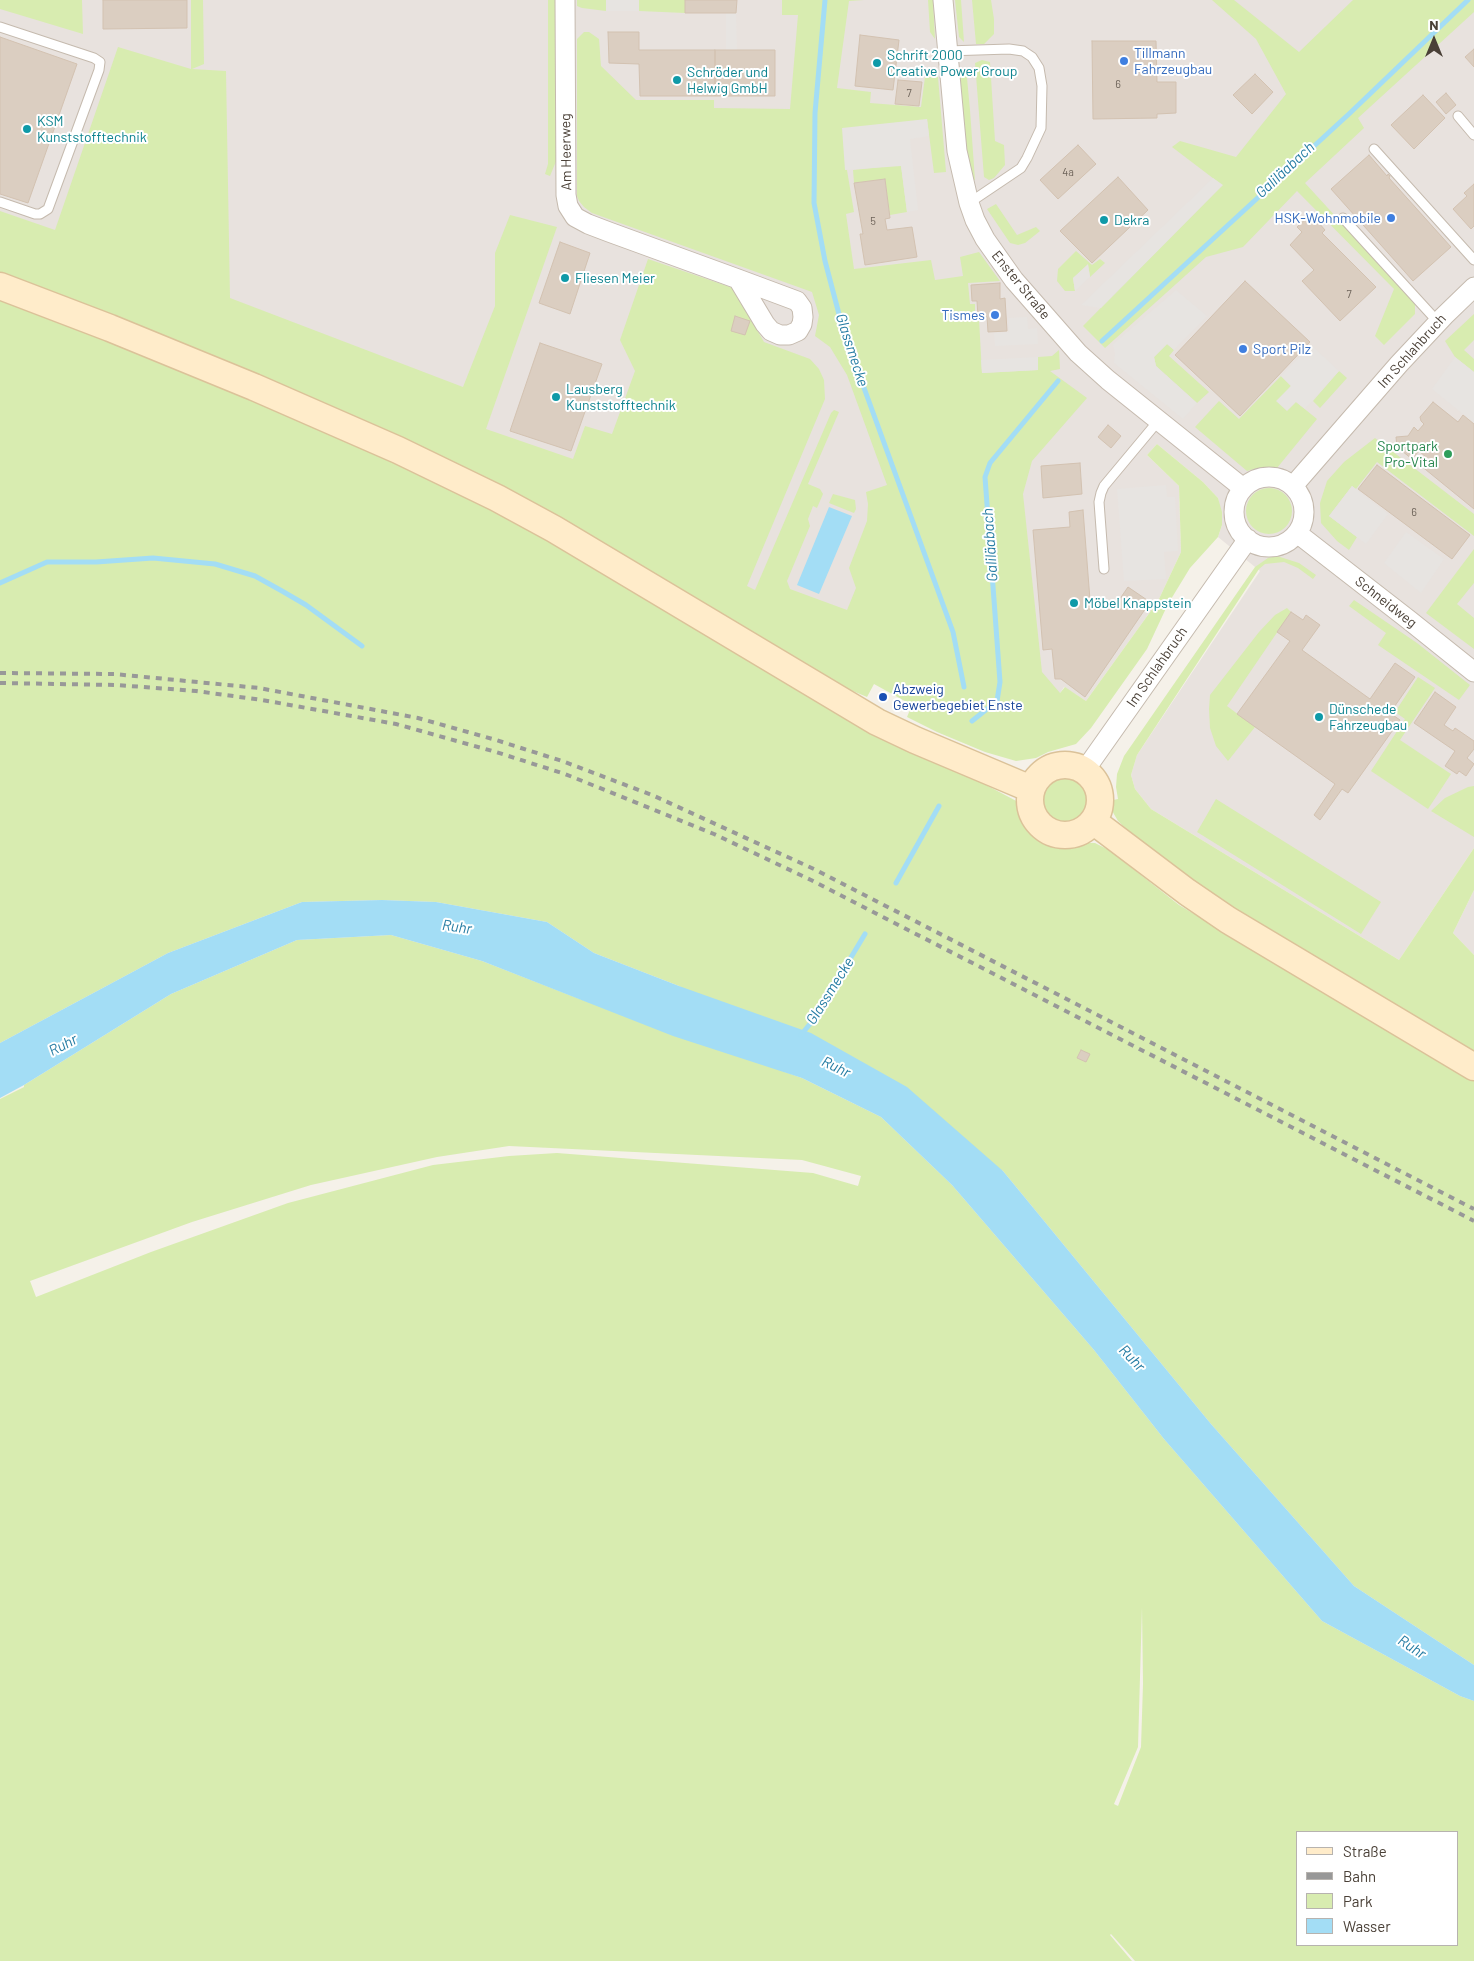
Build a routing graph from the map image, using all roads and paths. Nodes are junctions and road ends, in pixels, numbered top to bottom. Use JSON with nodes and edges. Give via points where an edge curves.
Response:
{"nodes":[{"id":1,"x":566,"y":0,"type":"edge"},
{"id":2,"x":943,"y":0,"type":"edge"},
{"id":3,"x":0,"y":27,"type":"edge"},
{"id":4,"x":947,"y":52,"type":"junction"},
{"id":5,"x":1458,"y":116,"type":"dead end"},
{"id":6,"x":1474,"y":135,"type":"edge"},
{"id":7,"x":1374,"y":149,"type":"dead end"},
{"id":8,"x":0,"y":202,"type":"edge"},
{"id":9,"x":969,"y":203,"type":"junction"},
{"id":10,"x":1343,"y":218,"type":"dead end"},
{"id":11,"x":1474,"y":260,"type":"edge"},
{"id":12,"x":738,"y":279,"type":"dead end"},
{"id":13,"x":0,"y":286,"type":"edge"},
{"id":14,"x":1474,"y":287,"type":"edge"},
{"id":15,"x":1438,"y":322,"type":"junction"},
{"id":16,"x":1159,"y":420,"type":"junction"},
{"id":17,"x":1293,"y":486,"type":"junction"},
{"id":18,"x":1243,"y":488,"type":"junction"},
{"id":19,"x":1297,"y":533,"type":"junction"},
{"id":20,"x":1248,"y":540,"type":"junction"},
{"id":21,"x":1104,"y":569,"type":"dead end"},
{"id":22,"x":1474,"y":672,"type":"edge"},
{"id":23,"x":1085,"y":770,"type":"junction"},
{"id":24,"x":1031,"y":789,"type":"junction"},
{"id":25,"x":1094,"y":821,"type":"junction"},
{"id":26,"x":1474,"y":1067,"type":"edge"}],
"edges":[{"from":1,"to":12,"type":"street","name":"Am Heerweg","via":[[568,206],[575,217],[588,224]]},
{"from":2,"to":4,"type":"street","name":"Enster Straße"},
{"from":3,"to":8,"type":"lane","via":[[100,62],[48,209],[35,214]]},
{"from":4,"to":9,"type":"street","name":"Enster Straße","via":[[955,142]]},
{"from":4,"to":9,"type":"lane","via":[[1023,51],[1039,68],[1042,86],[1041,128],[1021,168]]},
{"from":5,"to":6,"type":"lane"},
{"from":7,"to":11,"type":"lane"},
{"from":9,"to":16,"type":"street","name":"Enster Straße","via":[[985,239],[1033,302],[1078,353]]},
{"from":10,"to":15,"type":"lane"},
{"from":13,"to":24,"type":"main road","via":[[254,388],[398,450],[497,498],[587,548],[876,722]]},
{"from":14,"to":15,"type":"street","name":"Im Schlahbruch"},
{"from":15,"to":17,"type":"street","name":"Im Schlahbruch"},
{"from":16,"to":18,"type":"street","name":"Enster Straße"},
{"from":16,"to":21,"type":"lane","via":[[1101,493]]},
{"from":17,"to":18,"type":"street","via":[[1284,480],[1262,477]]},
{"from":17,"to":19,"type":"street","via":[[1303,504],[1304,514]]},
{"from":18,"to":20,"type":"street","via":[[1234,506],[1234,517]]},
{"from":19,"to":20,"type":"street","via":[[1290,540],[1271,546]]},
{"from":19,"to":22,"type":"street","name":"Schneidweg"},
{"from":20,"to":23,"type":"street","name":"Im Schlahbruch"},
{"from":23,"to":24,"type":"main road","via":[[1073,765],[1048,769]]},
{"from":23,"to":25,"type":"main road","via":[[1099,788],[1099,811]]},
{"from":24,"to":25,"type":"main road","via":[[1031,810],[1047,830],[1071,834]]},
{"from":25,"to":26,"type":"main road","via":[[1187,892],[1242,929]]}]}
